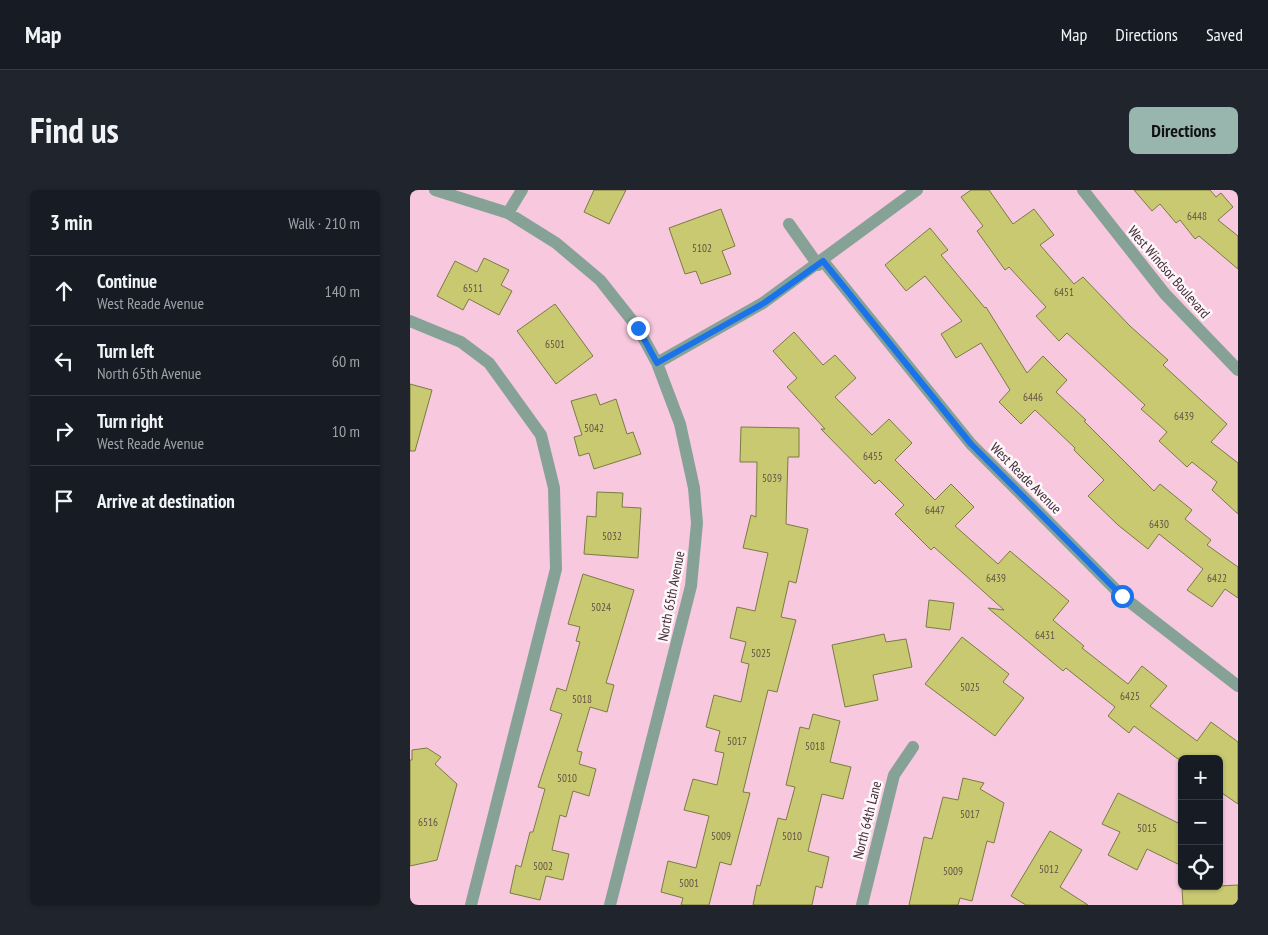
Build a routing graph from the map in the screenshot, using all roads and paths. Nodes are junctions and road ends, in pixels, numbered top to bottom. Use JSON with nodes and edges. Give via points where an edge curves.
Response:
{"nodes":[{"id":1,"x":435,"y":190,"type":"edge"},
{"id":2,"x":522,"y":190,"type":"edge"},
{"id":3,"x":917,"y":190,"type":"edge"},
{"id":4,"x":1083,"y":190,"type":"edge"},
{"id":5,"x":508,"y":213,"type":"junction"},
{"id":6,"x":789,"y":224,"type":"dead end"},
{"id":7,"x":821,"y":263,"type":"junction"},
{"id":8,"x":410,"y":321,"type":"edge"},
{"id":9,"x":657,"y":363,"type":"junction"},
{"id":10,"x":1238,"y":370,"type":"edge"},
{"id":11,"x":1238,"y":686,"type":"edge"},
{"id":12,"x":913,"y":747,"type":"dead end"},
{"id":13,"x":471,"y":905,"type":"edge"},
{"id":14,"x":610,"y":905,"type":"edge"},
{"id":15,"x":862,"y":905,"type":"edge"}],
"edges":[{"from":1,"to":5,"type":"street"},
{"from":2,"to":5,"type":"street"},
{"from":3,"to":7,"type":"street"},
{"from":4,"to":10,"type":"street","name":"West Windsor Boulevard","via":[[1165,294]]},
{"from":5,"to":9,"type":"street","via":[[556,243],[600,280],[638,328]]},
{"from":6,"to":7,"type":"street","name":"West Reade Avenue"},
{"from":7,"to":9,"type":"street","via":[[764,303]]},
{"from":7,"to":11,"type":"street","name":"West Reade Avenue","via":[[971,444],[1122,596]]},
{"from":8,"to":13,"type":"street","via":[[461,342],[489,363],[541,435],[554,488],[556,569]]},
{"from":9,"to":14,"type":"street","name":"North 65th Avenue","via":[[680,424],[694,488],[695,552],[681,630]]},
{"from":12,"to":15,"type":"street","name":"North 64th Lane","via":[[894,775]]}]}
